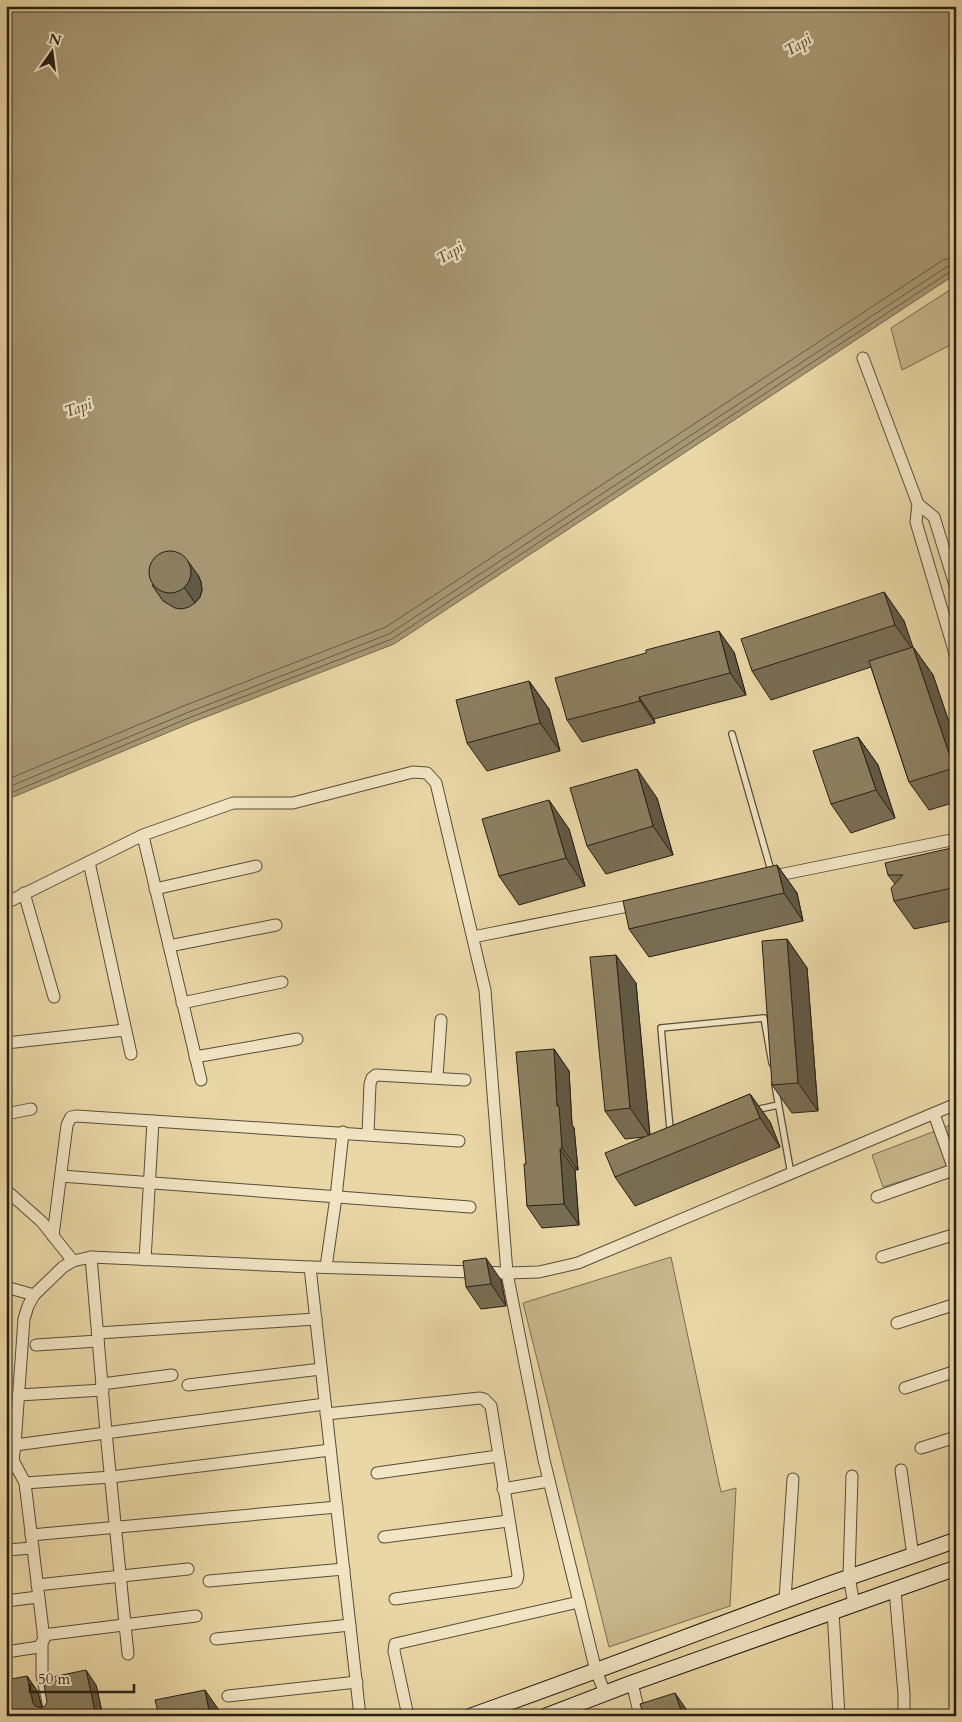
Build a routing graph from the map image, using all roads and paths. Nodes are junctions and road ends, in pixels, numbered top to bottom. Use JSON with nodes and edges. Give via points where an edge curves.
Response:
{"nodes":[{"id":1,"x":863,"y":358,"type":"dead end"},
{"id":2,"x":918,"y":504,"type":"junction"},
{"id":3,"x":956,"y":588,"type":"edge"},
{"id":4,"x":956,"y":657,"type":"edge"},
{"id":5,"x":732,"y":734,"type":"dead end"},
{"id":6,"x":143,"y":836,"type":"junction"},
{"id":7,"x":956,"y":839,"type":"edge"},
{"id":8,"x":90,"y":862,"type":"junction"},
{"id":9,"x":256,"y":866,"type":"dead end"},
{"id":10,"x":772,"y":876,"type":"junction"},
{"id":11,"x":753,"y":880,"type":"edge"},
{"id":12,"x":155,"y":890,"type":"junction"},
{"id":13,"x":24,"y":894,"type":"junction"},
{"id":14,"x":647,"y":902,"type":"edge"},
{"id":15,"x":6,"y":903,"type":"edge"},
{"id":16,"x":276,"y":924,"type":"dead end"},
{"id":17,"x":472,"y":937,"type":"junction"},
{"id":18,"x":169,"y":946,"type":"junction"},
{"id":19,"x":282,"y":982,"type":"dead end"},
{"id":20,"x":54,"y":997,"type":"dead end"},
{"id":21,"x":182,"y":1003,"type":"junction"},
{"id":22,"x":441,"y":1020,"type":"dead end"},
{"id":23,"x":126,"y":1030,"type":"junction"},
{"id":24,"x":297,"y":1040,"type":"dead end"},
{"id":25,"x":6,"y":1043,"type":"edge"},
{"id":26,"x":131,"y":1054,"type":"dead end"},
{"id":27,"x":195,"y":1057,"type":"junction"},
{"id":28,"x":772,"y":1067,"type":"edge"},
{"id":29,"x":774,"y":1076,"type":"edge"},
{"id":30,"x":437,"y":1077,"type":"junction"},
{"id":31,"x":201,"y":1080,"type":"dead end"},
{"id":32,"x":465,"y":1080,"type":"dead end"},
{"id":33,"x":956,"y":1104,"type":"edge"},
{"id":34,"x":778,"y":1105,"type":"edge"},
{"id":35,"x":31,"y":1109,"type":"dead end"},
{"id":36,"x":751,"y":1111,"type":"edge"},
{"id":37,"x":6,"y":1114,"type":"edge"},
{"id":38,"x":934,"y":1114,"type":"junction"},
{"id":39,"x":153,"y":1121,"type":"junction"},
{"id":40,"x":679,"y":1127,"type":"edge"},
{"id":41,"x":343,"y":1132,"type":"junction"},
{"id":42,"x":368,"y":1134,"type":"junction"},
{"id":43,"x":459,"y":1141,"type":"dead end"},
{"id":44,"x":955,"y":1171,"type":"edge"},
{"id":45,"x":791,"y":1174,"type":"junction"},
{"id":46,"x":61,"y":1176,"type":"junction"},
{"id":47,"x":150,"y":1183,"type":"junction"},
{"id":48,"x":6,"y":1190,"type":"edge"},
{"id":49,"x":336,"y":1197,"type":"junction"},
{"id":50,"x":877,"y":1197,"type":"dead end"},
{"id":51,"x":470,"y":1207,"type":"dead end"},
{"id":52,"x":956,"y":1234,"type":"edge"},
{"id":53,"x":53,"y":1236,"type":"junction"},
{"id":54,"x":92,"y":1257,"type":"junction"},
{"id":55,"x":882,"y":1257,"type":"dead end"},
{"id":56,"x":144,"y":1260,"type":"junction"},
{"id":57,"x":73,"y":1261,"type":"junction"},
{"id":58,"x":310,"y":1267,"type":"junction"},
{"id":59,"x":326,"y":1267,"type":"junction"},
{"id":60,"x":507,"y":1273,"type":"junction"},
{"id":61,"x":6,"y":1287,"type":"edge"},
{"id":62,"x":34,"y":1295,"type":"junction"},
{"id":63,"x":956,"y":1304,"type":"edge"},
{"id":64,"x":316,"y":1319,"type":"junction"},
{"id":65,"x":897,"y":1323,"type":"dead end"},
{"id":66,"x":98,"y":1337,"type":"junction"},
{"id":67,"x":36,"y":1345,"type":"dead end"},
{"id":68,"x":321,"y":1369,"type":"junction"},
{"id":69,"x":956,"y":1371,"type":"edge"},
{"id":70,"x":172,"y":1375,"type":"dead end"},
{"id":71,"x":188,"y":1385,"type":"dead end"},
{"id":72,"x":102,"y":1387,"type":"junction"},
{"id":73,"x":905,"y":1388,"type":"dead end"},
{"id":74,"x":19,"y":1394,"type":"junction"},
{"id":75,"x":326,"y":1409,"type":"junction"},
{"id":76,"x":106,"y":1432,"type":"junction"},
{"id":77,"x":956,"y":1437,"type":"edge"},
{"id":78,"x":16,"y":1444,"type":"junction"},
{"id":79,"x":921,"y":1448,"type":"dead end"},
{"id":80,"x":330,"y":1450,"type":"junction"},
{"id":81,"x":498,"y":1456,"type":"junction"},
{"id":82,"x":10,"y":1462,"type":"edge"},
{"id":83,"x":901,"y":1470,"type":"dead end"},
{"id":84,"x":377,"y":1473,"type":"dead end"},
{"id":85,"x":852,"y":1476,"type":"dead end"},
{"id":86,"x":110,"y":1477,"type":"junction"},
{"id":87,"x":793,"y":1479,"type":"dead end"},
{"id":88,"x":549,"y":1481,"type":"junction"},
{"id":89,"x":25,"y":1483,"type":"junction"},
{"id":90,"x":503,"y":1489,"type":"junction"},
{"id":91,"x":337,"y":1507,"type":"junction"},
{"id":92,"x":508,"y":1521,"type":"junction"},
{"id":93,"x":116,"y":1527,"type":"junction"},
{"id":94,"x":31,"y":1534,"type":"junction"},
{"id":95,"x":384,"y":1537,"type":"dead end"},
{"id":96,"x":956,"y":1540,"type":"edge"},
{"id":97,"x":33,"y":1548,"type":"junction"},
{"id":98,"x":6,"y":1550,"type":"edge"},
{"id":99,"x":913,"y":1556,"type":"junction"},
{"id":100,"x":956,"y":1568,"type":"edge"},
{"id":101,"x":188,"y":1569,"type":"dead end"},
{"id":102,"x":344,"y":1569,"type":"junction"},
{"id":103,"x":120,"y":1576,"type":"junction"},
{"id":104,"x":848,"y":1577,"type":"junction"},
{"id":105,"x":209,"y":1581,"type":"dead end"},
{"id":106,"x":895,"y":1590,"type":"junction"},
{"id":107,"x":38,"y":1591,"type":"junction"},
{"id":108,"x":395,"y":1599,"type":"dead end"},
{"id":109,"x":784,"y":1600,"type":"junction"},
{"id":110,"x":6,"y":1601,"type":"edge"},
{"id":111,"x":579,"y":1602,"type":"junction"},
{"id":112,"x":854,"y":1604,"type":"junction"},
{"id":113,"x":834,"y":1611,"type":"junction"},
{"id":114,"x":196,"y":1616,"type":"dead end"},
{"id":115,"x":350,"y":1624,"type":"junction"},
{"id":116,"x":125,"y":1625,"type":"junction"},
{"id":117,"x":43,"y":1639,"type":"junction"},
{"id":118,"x":216,"y":1639,"type":"dead end"},
{"id":119,"x":6,"y":1652,"type":"edge"},
{"id":120,"x":128,"y":1654,"type":"dead end"},
{"id":121,"x":596,"y":1671,"type":"junction"},
{"id":122,"x":356,"y":1682,"type":"junction"},
{"id":123,"x":632,"y":1683,"type":"junction"},
{"id":124,"x":605,"y":1693,"type":"junction"},
{"id":125,"x":228,"y":1696,"type":"dead end"},
{"id":126,"x":51,"y":1716,"type":"edge"},
{"id":127,"x":360,"y":1716,"type":"edge"},
{"id":128,"x":408,"y":1716,"type":"edge"},
{"id":129,"x":471,"y":1716,"type":"edge"},
{"id":130,"x":546,"y":1716,"type":"edge"},
{"id":131,"x":640,"y":1716,"type":"edge"},
{"id":132,"x":839,"y":1716,"type":"edge"},
{"id":133,"x":904,"y":1716,"type":"edge"}],
"edges":[{"from":1,"to":2,"type":"street"},
{"from":2,"to":3,"type":"street","via":[[934,517]]},
{"from":2,"to":4,"type":"street","via":[[916,522]]},
{"from":5,"to":10,"type":"lane"},
{"from":6,"to":8,"type":"street"},
{"from":6,"to":12,"type":"street"},
{"from":6,"to":17,"type":"street","via":[[233,804],[293,803],[413,772],[427,772],[436,783]]},
{"from":7,"to":10,"type":"street"},
{"from":8,"to":13,"type":"street"},
{"from":8,"to":23,"type":"street"},
{"from":9,"to":12,"type":"street"},
{"from":10,"to":11,"type":"street"},
{"from":12,"to":18,"type":"street"},
{"from":13,"to":15,"type":"street"},
{"from":13,"to":20,"type":"street"},
{"from":14,"to":17,"type":"street"},
{"from":16,"to":18,"type":"street"},
{"from":17,"to":60,"type":"street","via":[[485,990]]},
{"from":18,"to":21,"type":"street"},
{"from":19,"to":21,"type":"street"},
{"from":21,"to":27,"type":"street"},
{"from":22,"to":30,"type":"street"},
{"from":23,"to":25,"type":"street"},
{"from":23,"to":26,"type":"street"},
{"from":24,"to":27,"type":"street"},
{"from":27,"to":31,"type":"street"},
{"from":28,"to":40,"type":"lane","via":[[764,1018],[661,1028],[670,1129]]},
{"from":29,"to":45,"type":"lane"},
{"from":30,"to":32,"type":"street"},
{"from":30,"to":42,"type":"street","via":[[376,1075],[372,1078]]},
{"from":33,"to":38,"type":"street"},
{"from":34,"to":36,"type":"lane"},
{"from":35,"to":37,"type":"street"},
{"from":38,"to":44,"type":"street"},
{"from":38,"to":45,"type":"street"},
{"from":39,"to":41,"type":"street"},
{"from":39,"to":46,"type":"street","via":[[71,1117],[67,1125]]},
{"from":39,"to":47,"type":"street"},
{"from":41,"to":42,"type":"street"},
{"from":41,"to":49,"type":"street"},
{"from":42,"to":43,"type":"street"},
{"from":44,"to":50,"type":"street"},
{"from":45,"to":60,"type":"street","via":[[578,1264],[539,1272]]},
{"from":46,"to":47,"type":"street"},
{"from":46,"to":53,"type":"street"},
{"from":47,"to":49,"type":"street"},
{"from":47,"to":56,"type":"street"},
{"from":48,"to":53,"type":"street"},
{"from":49,"to":51,"type":"street"},
{"from":49,"to":59,"type":"street"},
{"from":52,"to":55,"type":"street"},
{"from":53,"to":57,"type":"street"},
{"from":54,"to":56,"type":"street"},
{"from":54,"to":57,"type":"street"},
{"from":54,"to":66,"type":"street"},
{"from":56,"to":58,"type":"street"},
{"from":57,"to":62,"type":"street"},
{"from":58,"to":59,"type":"street"},
{"from":58,"to":64,"type":"street"},
{"from":59,"to":60,"type":"street"},
{"from":60,"to":88,"type":"street"},
{"from":61,"to":62,"type":"street"},
{"from":62,"to":74,"type":"street","via":[[24,1319]]},
{"from":63,"to":65,"type":"street"},
{"from":64,"to":66,"type":"street"},
{"from":64,"to":68,"type":"street"},
{"from":66,"to":67,"type":"street"},
{"from":66,"to":72,"type":"street"},
{"from":68,"to":71,"type":"street"},
{"from":68,"to":75,"type":"street"},
{"from":69,"to":73,"type":"street"},
{"from":70,"to":72,"type":"street"},
{"from":72,"to":74,"type":"street"},
{"from":72,"to":76,"type":"street"},
{"from":74,"to":78,"type":"street"},
{"from":75,"to":76,"type":"street"},
{"from":75,"to":80,"type":"street"},
{"from":75,"to":81,"type":"street","via":[[484,1399],[491,1406]]},
{"from":76,"to":78,"type":"street"},
{"from":76,"to":86,"type":"street"},
{"from":77,"to":79,"type":"street"},
{"from":78,"to":82,"type":"street"},
{"from":80,"to":86,"type":"street"},
{"from":80,"to":91,"type":"street"},
{"from":81,"to":84,"type":"street"},
{"from":81,"to":90,"type":"street"},
{"from":82,"to":89,"type":"street"},
{"from":83,"to":99,"type":"street"},
{"from":85,"to":104,"type":"street"},
{"from":86,"to":89,"type":"street"},
{"from":86,"to":93,"type":"street"},
{"from":87,"to":109,"type":"street"},
{"from":88,"to":90,"type":"street"},
{"from":88,"to":111,"type":"street"},
{"from":89,"to":94,"type":"street"},
{"from":90,"to":92,"type":"street"},
{"from":91,"to":93,"type":"street"},
{"from":91,"to":102,"type":"street"},
{"from":92,"to":95,"type":"street"},
{"from":92,"to":108,"type":"street","via":[[518,1575],[515,1582]]},
{"from":93,"to":94,"type":"street"},
{"from":93,"to":103,"type":"street"},
{"from":94,"to":97,"type":"street"},
{"from":96,"to":99,"type":"street"},
{"from":97,"to":98,"type":"street"},
{"from":97,"to":107,"type":"street"},
{"from":99,"to":104,"type":"street"},
{"from":100,"to":106,"type":"street"},
{"from":101,"to":103,"type":"street"},
{"from":102,"to":105,"type":"street"},
{"from":102,"to":115,"type":"street"},
{"from":103,"to":107,"type":"street"},
{"from":103,"to":116,"type":"street"},
{"from":104,"to":109,"type":"street"},
{"from":104,"to":112,"type":"street"},
{"from":106,"to":112,"type":"street"},
{"from":106,"to":133,"type":"street"},
{"from":107,"to":110,"type":"street"},
{"from":107,"to":117,"type":"street"},
{"from":109,"to":121,"type":"street"},
{"from":111,"to":121,"type":"street"},
{"from":111,"to":128,"type":"street","via":[[395,1644]]},
{"from":112,"to":113,"type":"street"},
{"from":113,"to":123,"type":"street"},
{"from":113,"to":132,"type":"street"},
{"from":114,"to":116,"type":"street"},
{"from":115,"to":118,"type":"street"},
{"from":115,"to":122,"type":"street"},
{"from":116,"to":117,"type":"street"},
{"from":116,"to":120,"type":"street"},
{"from":117,"to":119,"type":"street","via":[[39,1647]]},
{"from":117,"to":126,"type":"street","via":[[42,1674]]},
{"from":121,"to":124,"type":"street"},
{"from":121,"to":129,"type":"street"},
{"from":122,"to":125,"type":"street"},
{"from":122,"to":127,"type":"street"},
{"from":123,"to":124,"type":"street"},
{"from":123,"to":131,"type":"street"},
{"from":124,"to":130,"type":"street"}]}
